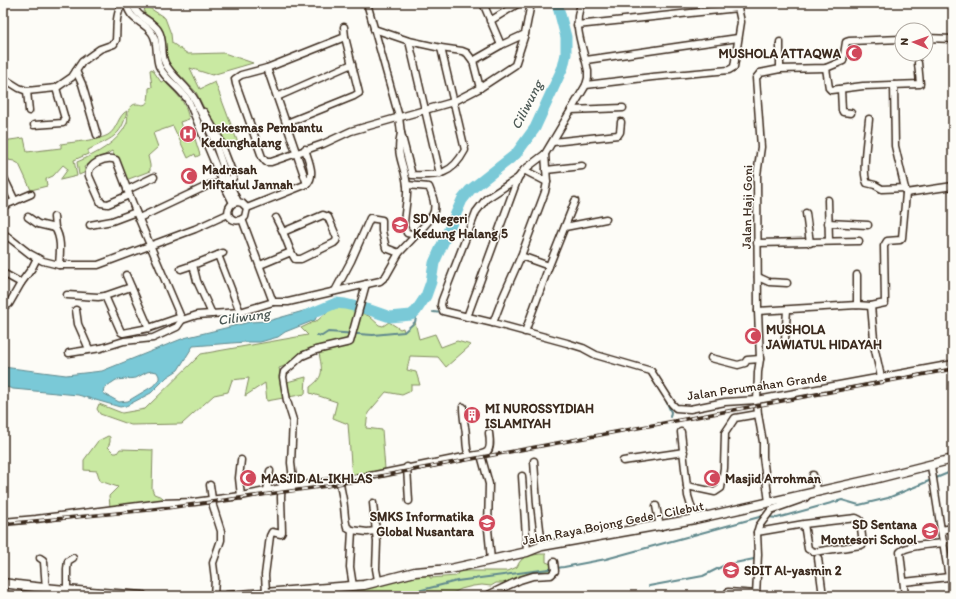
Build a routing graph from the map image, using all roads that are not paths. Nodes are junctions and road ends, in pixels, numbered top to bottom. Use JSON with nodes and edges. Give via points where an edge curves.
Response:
{"nodes":[{"id":1,"x":124,"y":3,"type":"edge"},
{"id":2,"x":133,"y":3,"type":"edge"},
{"id":3,"x":366,"y":3,"type":"edge"},
{"id":4,"x":483,"y":3,"type":"edge"},
{"id":5,"x":520,"y":3,"type":"edge"},
{"id":6,"x":531,"y":3,"type":"edge"},
{"id":7,"x":582,"y":3,"type":"edge"},
{"id":8,"x":737,"y":6,"type":"edge"},
{"id":9,"x":490,"y":21,"type":"junction"},
{"id":10,"x":145,"y":22,"type":"junction"},
{"id":11,"x":577,"y":25,"type":"junction"},
{"id":12,"x":344,"y":27,"type":"dead end"},
{"id":13,"x":374,"y":29,"type":"junction"},
{"id":14,"x":525,"y":34,"type":"junction"},
{"id":15,"x":345,"y":37,"type":"junction"},
{"id":16,"x":738,"y":38,"type":"junction"},
{"id":17,"x":934,"y":38,"type":"edge"},
{"id":18,"x":894,"y":39,"type":"edge"},
{"id":19,"x":953,"y":39,"type":"edge"},
{"id":20,"x":408,"y":40,"type":"junction"},
{"id":21,"x":780,"y":42,"type":"dead end"},
{"id":22,"x":500,"y":45,"type":"junction"},
{"id":23,"x":441,"y":48,"type":"junction"},
{"id":24,"x":586,"y":60,"type":"junction"},
{"id":25,"x":473,"y":61,"type":"junction"},
{"id":26,"x":918,"y":63,"type":"dead end"},
{"id":27,"x":352,"y":64,"type":"junction"},
{"id":28,"x":267,"y":68,"type":"junction"},
{"id":29,"x":826,"y":68,"type":"junction"},
{"id":30,"x":780,"y":69,"type":"junction"},
{"id":31,"x":76,"y":71,"type":"junction"},
{"id":32,"x":3,"y":78,"type":"edge"},
{"id":33,"x":894,"y":84,"type":"junction"},
{"id":34,"x":586,"y":85,"type":"junction"},
{"id":35,"x":56,"y":88,"type":"junction"},
{"id":36,"x":480,"y":88,"type":"junction"},
{"id":37,"x":841,"y":89,"type":"junction"},
{"id":38,"x":27,"y":91,"type":"junction"},
{"id":39,"x":277,"y":97,"type":"junction"},
{"id":40,"x":453,"y":102,"type":"junction"},
{"id":41,"x":623,"y":108,"type":"dead end"},
{"id":42,"x":425,"y":109,"type":"junction"},
{"id":43,"x":571,"y":110,"type":"junction"},
{"id":44,"x":29,"y":111,"type":"dead end"},
{"id":45,"x":851,"y":113,"type":"dead end"},
{"id":46,"x":399,"y":117,"type":"junction"},
{"id":47,"x":869,"y":119,"type":"dead end"},
{"id":48,"x":621,"y":122,"type":"dead end"},
{"id":49,"x":286,"y":123,"type":"junction"},
{"id":50,"x":34,"y":124,"type":"dead end"},
{"id":51,"x":400,"y":133,"type":"junction"},
{"id":52,"x":97,"y":135,"type":"dead end"},
{"id":53,"x":553,"y":142,"type":"junction"},
{"id":54,"x":305,"y":149,"type":"junction"},
{"id":55,"x":297,"y":152,"type":"junction"},
{"id":56,"x":545,"y":154,"type":"junction"},
{"id":57,"x":582,"y":166,"type":"dead end"},
{"id":58,"x":524,"y":170,"type":"junction"},
{"id":59,"x":546,"y":170,"type":"junction"},
{"id":60,"x":440,"y":174,"type":"junction"},
{"id":61,"x":3,"y":176,"type":"edge"},
{"id":62,"x":154,"y":177,"type":"dead end"},
{"id":63,"x":518,"y":178,"type":"junction"},
{"id":64,"x":226,"y":182,"type":"junction"},
{"id":65,"x":547,"y":182,"type":"junction"},
{"id":66,"x":307,"y":184,"type":"junction"},
{"id":67,"x":407,"y":184,"type":"junction"},
{"id":68,"x":953,"y":186,"type":"edge"},
{"id":69,"x":906,"y":190,"type":"junction"},
{"id":70,"x":128,"y":192,"type":"junction"},
{"id":71,"x":31,"y":194,"type":"dead end"},
{"id":72,"x":828,"y":200,"type":"dead end"},
{"id":73,"x":16,"y":201,"type":"junction"},
{"id":74,"x":575,"y":201,"type":"dead end"},
{"id":75,"x":236,"y":202,"type":"junction"},
{"id":76,"x":3,"y":206,"type":"edge"},
{"id":77,"x":247,"y":208,"type":"junction"},
{"id":78,"x":806,"y":213,"type":"dead end"},
{"id":79,"x":228,"y":214,"type":"junction"},
{"id":80,"x":138,"y":215,"type":"junction"},
{"id":81,"x":28,"y":217,"type":"dead end"},
{"id":82,"x":54,"y":217,"type":"dead end"},
{"id":83,"x":276,"y":218,"type":"dead end"},
{"id":84,"x":606,"y":218,"type":"dead end"},
{"id":85,"x":242,"y":219,"type":"junction"},
{"id":86,"x":828,"y":223,"type":"junction"},
{"id":87,"x":90,"y":225,"type":"dead end"},
{"id":88,"x":868,"y":225,"type":"dead end"},
{"id":89,"x":565,"y":227,"type":"junction"},
{"id":90,"x":55,"y":228,"type":"junction"},
{"id":91,"x":283,"y":232,"type":"junction"},
{"id":92,"x":3,"y":233,"type":"edge"},
{"id":93,"x":416,"y":235,"type":"junction"},
{"id":94,"x":829,"y":241,"type":"junction"},
{"id":95,"x":859,"y":241,"type":"dead end"},
{"id":96,"x":757,"y":243,"type":"junction"},
{"id":97,"x":810,"y":243,"type":"junction"},
{"id":98,"x":151,"y":246,"type":"junction"},
{"id":99,"x":291,"y":252,"type":"junction"},
{"id":100,"x":399,"y":253,"type":"junction"},
{"id":101,"x":522,"y":256,"type":"junction"},
{"id":102,"x":37,"y":258,"type":"junction"},
{"id":103,"x":59,"y":265,"type":"junction"},
{"id":104,"x":193,"y":265,"type":"junction"},
{"id":105,"x":260,"y":265,"type":"junction"},
{"id":106,"x":549,"y":266,"type":"junction"},
{"id":107,"x":181,"y":269,"type":"dead end"},
{"id":108,"x":3,"y":274,"type":"edge"},
{"id":109,"x":126,"y":275,"type":"dead end"},
{"id":110,"x":856,"y":275,"type":"dead end"},
{"id":111,"x":758,"y":277,"type":"junction"},
{"id":112,"x":21,"y":283,"type":"junction"},
{"id":113,"x":787,"y":283,"type":"dead end"},
{"id":114,"x":366,"y":284,"type":"junction"},
{"id":115,"x":131,"y":287,"type":"junction"},
{"id":116,"x":335,"y":291,"type":"junction"},
{"id":117,"x":67,"y":295,"type":"dead end"},
{"id":118,"x":105,"y":296,"type":"junction"},
{"id":119,"x":273,"y":302,"type":"junction"},
{"id":120,"x":9,"y":304,"type":"dead end"},
{"id":121,"x":857,"y":305,"type":"junction"},
{"id":122,"x":871,"y":306,"type":"junction"},
{"id":123,"x":76,"y":310,"type":"dead end"},
{"id":124,"x":787,"y":310,"type":"junction"},
{"id":125,"x":758,"y":311,"type":"junction"},
{"id":126,"x":240,"y":312,"type":"junction"},
{"id":127,"x":212,"y":314,"type":"junction"},
{"id":128,"x":467,"y":317,"type":"junction"},
{"id":129,"x":181,"y":318,"type":"junction"},
{"id":130,"x":493,"y":322,"type":"junction"},
{"id":131,"x":149,"y":328,"type":"junction"},
{"id":132,"x":525,"y":332,"type":"junction"},
{"id":133,"x":785,"y":340,"type":"dead end"},
{"id":134,"x":89,"y":349,"type":"junction"},
{"id":135,"x":70,"y":353,"type":"dead end"},
{"id":136,"x":711,"y":358,"type":"dead end"},
{"id":137,"x":760,"y":359,"type":"junction"},
{"id":138,"x":953,"y":364,"type":"edge"},
{"id":139,"x":881,"y":377,"type":"junction"},
{"id":140,"x":757,"y":400,"type":"junction"},
{"id":141,"x":463,"y":407,"type":"dead end"},
{"id":142,"x":758,"y":414,"type":"junction"},
{"id":143,"x":681,"y":432,"type":"dead end"},
{"id":144,"x":489,"y":433,"type":"dead end"},
{"id":145,"x":684,"y":452,"type":"junction"},
{"id":146,"x":481,"y":455,"type":"junction"},
{"id":147,"x":469,"y":456,"type":"junction"},
{"id":148,"x":953,"y":459,"type":"edge"},
{"id":149,"x":241,"y":460,"type":"dead end"},
{"id":150,"x":534,"y":461,"type":"dead end"},
{"id":151,"x":623,"y":461,"type":"dead end"},
{"id":152,"x":407,"y":467,"type":"junction"},
{"id":153,"x":931,"y":468,"type":"junction"},
{"id":154,"x":270,"y":471,"type":"dead end"},
{"id":155,"x":813,"y":475,"type":"dead end"},
{"id":156,"x":522,"y":476,"type":"dead end"},
{"id":157,"x":340,"y":480,"type":"junction"},
{"id":158,"x":210,"y":485,"type":"dead end"},
{"id":159,"x":687,"y":486,"type":"junction"},
{"id":160,"x":281,"y":488,"type":"junction"},
{"id":161,"x":268,"y":491,"type":"junction"},
{"id":162,"x":818,"y":492,"type":"junction"},
{"id":163,"x":810,"y":494,"type":"junction"},
{"id":164,"x":241,"y":496,"type":"junction"},
{"id":165,"x":212,"y":500,"type":"junction"},
{"id":166,"x":409,"y":502,"type":"dead end"},
{"id":167,"x":769,"y":502,"type":"junction"},
{"id":168,"x":373,"y":503,"type":"dead end"},
{"id":169,"x":656,"y":506,"type":"dead end"},
{"id":170,"x":695,"y":519,"type":"junction"},
{"id":171,"x":3,"y":522,"type":"edge"},
{"id":172,"x":804,"y":524,"type":"junction"},
{"id":173,"x":660,"y":526,"type":"junction"},
{"id":174,"x":953,"y":528,"type":"edge"},
{"id":175,"x":758,"y":529,"type":"junction"},
{"id":176,"x":352,"y":530,"type":"junction"},
{"id":177,"x":941,"y":530,"type":"junction"},
{"id":178,"x":376,"y":531,"type":"junction"},
{"id":179,"x":944,"y":542,"type":"junction"},
{"id":180,"x":542,"y":546,"type":"junction"},
{"id":181,"x":527,"y":552,"type":"junction"},
{"id":182,"x":40,"y":558,"type":"dead end"},
{"id":183,"x":73,"y":558,"type":"dead end"},
{"id":184,"x":818,"y":558,"type":"dead end"},
{"id":185,"x":259,"y":559,"type":"dead end"},
{"id":186,"x":266,"y":559,"type":"junction"},
{"id":187,"x":491,"y":560,"type":"junction"},
{"id":188,"x":554,"y":563,"type":"dead end"},
{"id":189,"x":950,"y":566,"type":"edge"},
{"id":190,"x":951,"y":577,"type":"edge"},
{"id":191,"x":378,"y":580,"type":"junction"},
{"id":192,"x":904,"y":582,"type":"junction"},
{"id":193,"x":3,"y":583,"type":"edge"},
{"id":194,"x":353,"y":586,"type":"junction"},
{"id":195,"x":46,"y":589,"type":"junction"},
{"id":196,"x":67,"y":589,"type":"junction"},
{"id":197,"x":266,"y":592,"type":"junction"},
{"id":198,"x":728,"y":592,"type":"dead end"},
{"id":199,"x":252,"y":595,"type":"edge"},
{"id":200,"x":757,"y":595,"type":"edge"},
{"id":201,"x":143,"y":596,"type":"edge"},
{"id":202,"x":214,"y":596,"type":"edge"},
{"id":203,"x":227,"y":596,"type":"edge"},
{"id":204,"x":489,"y":596,"type":"edge"},
{"id":205,"x":824,"y":596,"type":"edge"},
{"id":206,"x":905,"y":596,"type":"edge"}],
"edges":[{"from":1,"to":10,"type":"street","via":[[134,19]]},
{"from":1,"to":31,"type":"street","via":[[117,14],[114,44],[100,49],[82,62]]},
{"from":2,"to":10,"type":"street","via":[[136,13]]},
{"from":3,"to":13,"type":"street"},
{"from":4,"to":9,"type":"street"},
{"from":5,"to":9,"type":"street"},
{"from":6,"to":14,"type":"street"},
{"from":7,"to":11,"type":"street"},
{"from":8,"to":11,"type":"street"},
{"from":8,"to":16,"type":"street","via":[[741,22]]},
{"from":9,"to":22,"type":"street"},
{"from":10,"to":64,"type":"street","via":[[157,45],[157,60],[163,73],[189,102]]},
{"from":10,"to":64,"type":"street","via":[[161,36],[165,63],[191,94],[216,139]]},
{"from":11,"to":24,"type":"street"},
{"from":12,"to":15,"type":"street"},
{"from":13,"to":20,"type":"street"},
{"from":13,"to":46,"type":"street"},
{"from":14,"to":22,"type":"street"},
{"from":14,"to":36,"type":"street","via":[[515,65]]},
{"from":15,"to":27,"type":"street"},
{"from":15,"to":28,"type":"street"},
{"from":16,"to":24,"type":"street"},
{"from":16,"to":34,"type":"street","via":[[736,64],[729,70]]},
{"from":17,"to":19,"type":"street"},
{"from":18,"to":29,"type":"street","name":"Jalan Haji Goni","via":[[846,42],[843,61]]},
{"from":20,"to":23,"type":"street"},
{"from":20,"to":42,"type":"street"},
{"from":21,"to":30,"type":"street"},
{"from":22,"to":25,"type":"street"},
{"from":23,"to":25,"type":"street","via":[[467,53]]},
{"from":23,"to":40,"type":"street"},
{"from":24,"to":34,"type":"street"},
{"from":25,"to":36,"type":"street"},
{"from":26,"to":33,"type":"street","via":[[920,84]]},
{"from":27,"to":39,"type":"street"},
{"from":27,"to":49,"type":"street","via":[[359,93]]},
{"from":28,"to":39,"type":"street"},
{"from":28,"to":55,"type":"street","via":[[235,79],[262,157],[266,162],[271,162]]},
{"from":29,"to":30,"type":"street","name":"Jalan Haji Goni"},
{"from":29,"to":37,"type":"street","via":[[830,90]]},
{"from":30,"to":96,"type":"street","name":"Jalan Haji Goni","via":[[760,73],[756,78],[761,147],[757,175]]},
{"from":31,"to":35,"type":"street"},
{"from":31,"to":52,"type":"street"},
{"from":32,"to":38,"type":"street"},
{"from":33,"to":37,"type":"street"},
{"from":33,"to":69,"type":"street","via":[[894,146]]},
{"from":34,"to":43,"type":"street"},
{"from":35,"to":38,"type":"street"},
{"from":35,"to":50,"type":"street","via":[[65,119],[63,123]]},
{"from":36,"to":40,"type":"street"},
{"from":37,"to":45,"type":"street","via":[[842,110]]},
{"from":38,"to":44,"type":"street"},
{"from":39,"to":49,"type":"street"},
{"from":40,"to":42,"type":"street"},
{"from":40,"to":60,"type":"street","via":[[465,150],[455,166]]},
{"from":41,"to":43,"type":"street"},
{"from":42,"to":46,"type":"street"},
{"from":42,"to":60,"type":"street"},
{"from":43,"to":53,"type":"street"},
{"from":46,"to":51,"type":"street"},
{"from":46,"to":54,"type":"street","via":[[351,131]]},
{"from":47,"to":69,"type":"street","via":[[865,167],[867,183],[882,189]]},
{"from":48,"to":53,"type":"street","via":[[618,135]]},
{"from":49,"to":55,"type":"street"},
{"from":51,"to":60,"type":"street","via":[[412,176]]},
{"from":51,"to":67,"type":"street","via":[[398,147]]},
{"from":53,"to":56,"type":"street"},
{"from":54,"to":55,"type":"street"},
{"from":54,"to":66,"type":"street","via":[[312,174]]},
{"from":55,"to":66,"type":"street"},
{"from":56,"to":58,"type":"street"},
{"from":56,"to":59,"type":"street"},
{"from":57,"to":59,"type":"street"},
{"from":58,"to":63,"type":"street"},
{"from":58,"to":65,"type":"street"},
{"from":59,"to":65,"type":"street"},
{"from":61,"to":73,"type":"street"},
{"from":62,"to":70,"type":"street"},
{"from":63,"to":128,"type":"street"},
{"from":63,"to":128,"type":"street","name":"Jalan Perumahan Grande","via":[[486,199],[476,212],[442,300],[442,309],[446,312]]},
{"from":64,"to":75,"type":"street"},
{"from":64,"to":80,"type":"street","via":[[209,185]]},
{"from":65,"to":101,"type":"street"},
{"from":66,"to":77,"type":"street"},
{"from":67,"to":93,"type":"street","via":[[405,230]]},
{"from":67,"to":93,"type":"street","via":[[429,187],[435,201],[433,216]]},
{"from":68,"to":69,"type":"street"},
{"from":69,"to":122,"type":"street","via":[[902,238],[887,241],[884,246],[885,303]]},
{"from":70,"to":70,"type":"street","via":[[116,160],[104,159],[90,168],[89,176],[101,203],[108,204]]},
{"from":70,"to":80,"type":"street"},
{"from":71,"to":73,"type":"street"},
{"from":72,"to":86,"type":"street"},
{"from":73,"to":76,"type":"street"},
{"from":74,"to":89,"type":"street"},
{"from":75,"to":77,"type":"street"},
{"from":75,"to":79,"type":"street","via":[[230,205]]},
{"from":77,"to":85,"type":"street","via":[[247,213]]},
{"from":78,"to":97,"type":"street"},
{"from":79,"to":85,"type":"street","via":[[234,220]]},
{"from":79,"to":98,"type":"street"},
{"from":80,"to":87,"type":"street"},
{"from":80,"to":98,"type":"street"},
{"from":81,"to":90,"type":"street","via":[[38,224]]},
{"from":82,"to":90,"type":"street"},
{"from":83,"to":91,"type":"street"},
{"from":84,"to":89,"type":"street"},
{"from":85,"to":105,"type":"street"},
{"from":86,"to":88,"type":"street"},
{"from":86,"to":94,"type":"street"},
{"from":89,"to":106,"type":"street"},
{"from":90,"to":103,"type":"street","via":[[60,240]]},
{"from":91,"to":99,"type":"street"},
{"from":91,"to":99,"type":"street","via":[[323,215],[328,217],[336,234],[336,241],[301,259],[295,259]]},
{"from":92,"to":102,"type":"street"},
{"from":93,"to":100,"type":"street"},
{"from":94,"to":95,"type":"street"},
{"from":94,"to":97,"type":"street"},
{"from":96,"to":97,"type":"street"},
{"from":96,"to":111,"type":"street","name":"Jalan Haji Goni"},
{"from":98,"to":103,"type":"street","via":[[98,265]]},
{"from":98,"to":129,"type":"street"},
{"from":99,"to":105,"type":"street"},
{"from":100,"to":114,"type":"street","via":[[383,278]]},
{"from":100,"to":116,"type":"street","via":[[386,248],[382,220],[370,218]]},
{"from":101,"to":106,"type":"street"},
{"from":101,"to":130,"type":"street"},
{"from":102,"to":103,"type":"street"},
{"from":102,"to":112,"type":"street"},
{"from":104,"to":107,"type":"street"},
{"from":104,"to":126,"type":"street","via":[[221,254]]},
{"from":104,"to":127,"type":"street","via":[[197,281]]},
{"from":105,"to":119,"type":"street"},
{"from":106,"to":132,"type":"street"},
{"from":108,"to":112,"type":"street"},
{"from":109,"to":115,"type":"street"},
{"from":110,"to":121,"type":"street"},
{"from":111,"to":113,"type":"street","via":[[769,282]]},
{"from":111,"to":125,"type":"street","name":"Jalan Haji Goni"},
{"from":112,"to":120,"type":"street"},
{"from":114,"to":116,"type":"street"},
{"from":114,"to":160,"type":"street","via":[[350,342],[302,356],[284,372],[287,401],[293,420],[293,479],[282,483]]},
{"from":115,"to":118,"type":"street"},
{"from":115,"to":131,"type":"street"},
{"from":116,"to":119,"type":"street","via":[[288,302]]},
{"from":117,"to":118,"type":"street"},
{"from":118,"to":131,"type":"street","via":[[121,332]]},
{"from":119,"to":126,"type":"street"},
{"from":121,"to":122,"type":"street"},
{"from":121,"to":124,"type":"street"},
{"from":122,"to":139,"type":"street","via":[[875,350]]},
{"from":123,"to":134,"type":"street","via":[[78,324]]},
{"from":124,"to":125,"type":"street"},
{"from":124,"to":133,"type":"street"},
{"from":125,"to":137,"type":"street","name":"Jalan Haji Goni"},
{"from":126,"to":127,"type":"street"},
{"from":127,"to":129,"type":"street"},
{"from":128,"to":130,"type":"street","name":"Jalan Perumahan Grande"},
{"from":129,"to":131,"type":"street"},
{"from":129,"to":134,"type":"street","via":[[177,327],[153,338]]},
{"from":130,"to":132,"type":"street","name":"Jalan Perumahan Grande"},
{"from":132,"to":140,"type":"street","name":"Jalan Perumahan Grande","via":[[583,348],[596,355],[651,372],[676,408]]},
{"from":134,"to":135,"type":"street"},
{"from":136,"to":137,"type":"street","via":[[738,365],[747,360]]},
{"from":137,"to":140,"type":"street","name":"Jalan Haji Goni"},
{"from":138,"to":139,"type":"street","name":"Jalan Perumahan Grande"},
{"from":139,"to":140,"type":"street","name":"Jalan Perumahan Grande"},
{"from":140,"to":142,"type":"street","name":"Jalan Haji Goni"},
{"from":141,"to":147,"type":"street"},
{"from":142,"to":159,"type":"street","via":[[735,418],[725,433],[721,488],[715,492]]},
{"from":142,"to":167,"type":"street","name":"Jalan Haji Goni"},
{"from":143,"to":145,"type":"street"},
{"from":144,"to":146,"type":"street","via":[[489,450]]},
{"from":145,"to":151,"type":"street"},
{"from":145,"to":159,"type":"street"},
{"from":146,"to":147,"type":"street"},
{"from":146,"to":187,"type":"street","via":[[489,484],[488,529]]},
{"from":147,"to":152,"type":"street"},
{"from":148,"to":153,"type":"main road","name":"Jalan Raya Bojong Gede - Cilebut"},
{"from":149,"to":164,"type":"street"},
{"from":150,"to":180,"type":"street"},
{"from":152,"to":157,"type":"street"},
{"from":152,"to":166,"type":"street"},
{"from":153,"to":162,"type":"main road","name":"Jalan Raya Bojong Gede - Cilebut"},
{"from":153,"to":177,"type":"street"},
{"from":154,"to":161,"type":"street"},
{"from":155,"to":162,"type":"street"},
{"from":156,"to":181,"type":"street"},
{"from":157,"to":160,"type":"street"},
{"from":157,"to":176,"type":"street","via":[[345,520],[347,527]]},
{"from":158,"to":165,"type":"street"},
{"from":159,"to":170,"type":"street"},
{"from":160,"to":161,"type":"street"},
{"from":160,"to":186,"type":"street","via":[[283,530],[281,534],[272,532]]},
{"from":161,"to":164,"type":"street"},
{"from":162,"to":163,"type":"main road","name":"Jalan Raya Bojong Gede - Cilebut"},
{"from":163,"to":167,"type":"main road","name":"Jalan Raya Bojong Gede - Cilebut"},
{"from":163,"to":175,"type":"street","via":[[771,510]]},
{"from":164,"to":165,"type":"street"},
{"from":165,"to":171,"type":"street","via":[[162,503]]},
{"from":165,"to":202,"type":"street","via":[[221,531],[221,540],[213,563]]},
{"from":167,"to":170,"type":"main road","name":"Jalan Raya Bojong Gede - Cilebut"},
{"from":168,"to":178,"type":"street"},
{"from":169,"to":173,"type":"street"},
{"from":170,"to":173,"type":"main road","name":"Jalan Raya Bojong Gede - Cilebut"},
{"from":172,"to":172,"type":"street","via":[[856,518],[862,524],[863,544],[814,552],[808,549]]},
{"from":172,"to":175,"type":"street"},
{"from":173,"to":180,"type":"main road","name":"Jalan Raya Bojong Gede - Cilebut"},
{"from":174,"to":177,"type":"street"},
{"from":175,"to":200,"type":"street"},
{"from":176,"to":178,"type":"street"},
{"from":176,"to":194,"type":"street","via":[[350,567]]},
{"from":177,"to":179,"type":"street"},
{"from":178,"to":191,"type":"street"},
{"from":179,"to":189,"type":"street"},
{"from":179,"to":192,"type":"street","via":[[901,550]]},
{"from":180,"to":181,"type":"main road","name":"Jalan Raya Bojong Gede - Cilebut"},
{"from":181,"to":187,"type":"main road","name":"Jalan Raya Bojong Gede - Cilebut"},
{"from":182,"to":195,"type":"street","via":[[44,562]]},
{"from":183,"to":196,"type":"street","via":[[68,561]]},
{"from":184,"to":205,"type":"street"},
{"from":185,"to":186,"type":"street"},
{"from":186,"to":197,"type":"street"},
{"from":187,"to":191,"type":"main road","name":"Jalan Raya Bojong Gede - Cilebut"},
{"from":188,"to":204,"type":"street","via":[[555,572],[551,575],[533,576],[516,581]]},
{"from":189,"to":190,"type":"street"},
{"from":190,"to":192,"type":"street"},
{"from":191,"to":194,"type":"main road","name":"Jalan Raya Bojong Gede - Cilebut"},
{"from":192,"to":206,"type":"street"},
{"from":193,"to":195,"type":"main road"},
{"from":194,"to":197,"type":"main road","name":"Jalan Raya Bojong Gede - Cilebut"},
{"from":195,"to":196,"type":"main road"},
{"from":196,"to":201,"type":"main road"},
{"from":197,"to":199,"type":"main road","name":"Jalan Raya Bojong Gede - Cilebut"},
{"from":198,"to":200,"type":"street"},
{"from":199,"to":203,"type":"main road","name":"Jalan Raya Bojong Gede - Cilebut"}]}
